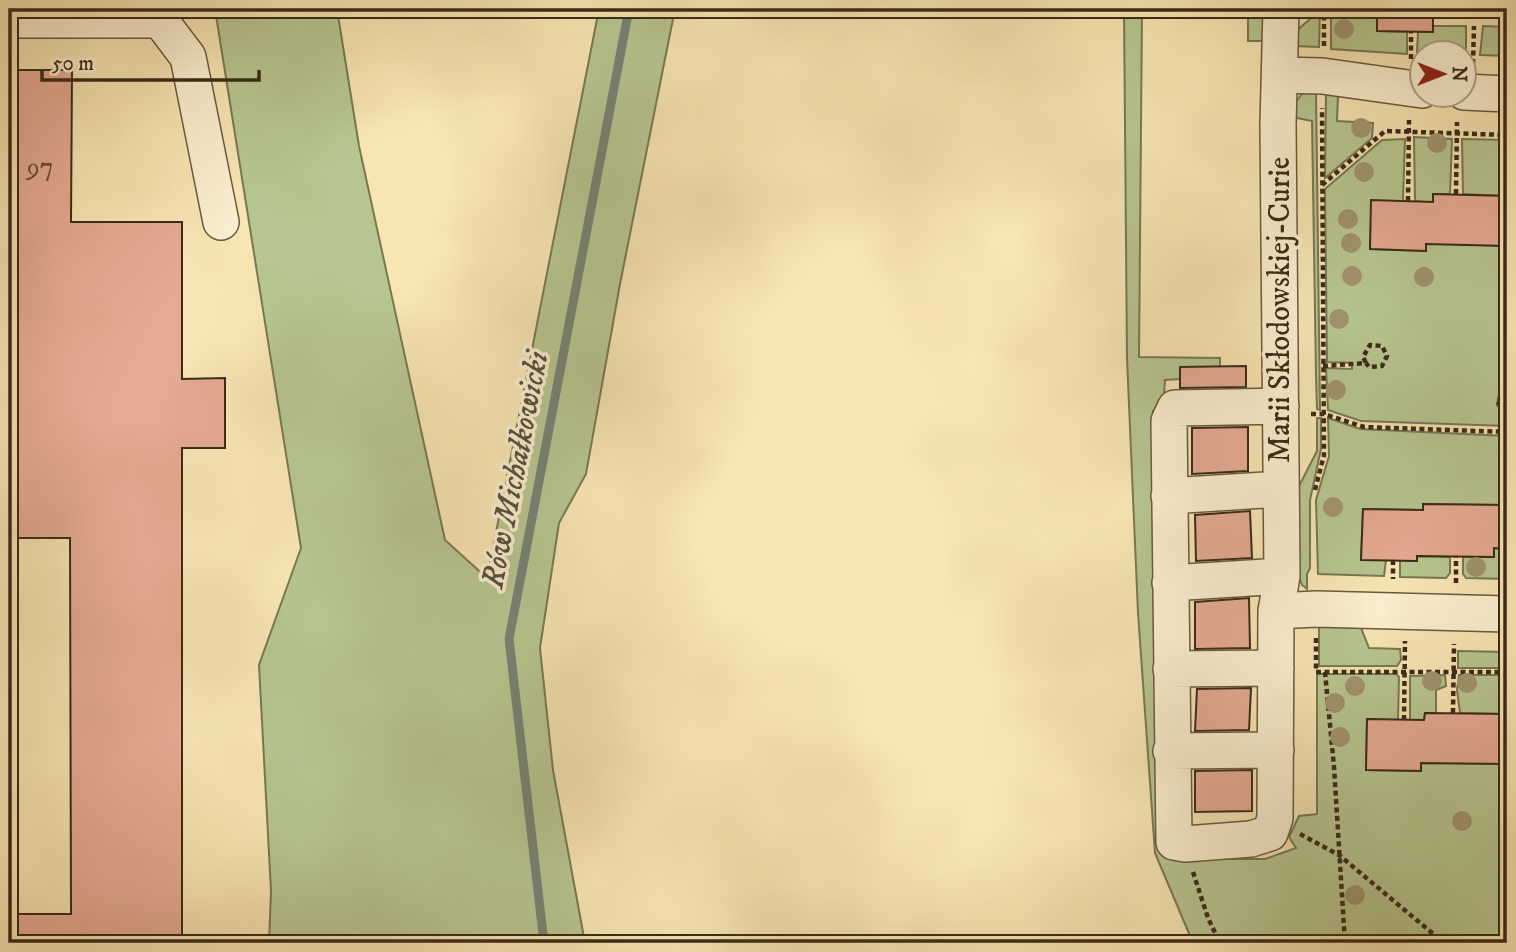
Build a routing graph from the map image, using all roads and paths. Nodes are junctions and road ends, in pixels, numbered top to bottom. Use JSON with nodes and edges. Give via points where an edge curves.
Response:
{"nodes":[{"id":1,"x":1281,"y":9,"type":"edge"},
{"id":2,"x":1324,"y":9,"type":"edge"},
{"id":3,"x":9,"y":20,"type":"edge"},
{"id":4,"x":1474,"y":26,"type":"dead end"},
{"id":5,"x":1411,"y":32,"type":"dead end"},
{"id":6,"x":1411,"y":38,"type":"edge"},
{"id":7,"x":1474,"y":38,"type":"edge"},
{"id":8,"x":1280,"y":75,"type":"junction"},
{"id":9,"x":1322,"y":76,"type":"junction"},
{"id":10,"x":1408,"y":88,"type":"edge"},
{"id":11,"x":1478,"y":93,"type":"edge"},
{"id":12,"x":1507,"y":94,"type":"edge"},
{"id":13,"x":1409,"y":132,"type":"junction"},
{"id":14,"x":1457,"y":133,"type":"junction"},
{"id":15,"x":1507,"y":135,"type":"edge"},
{"id":16,"x":1321,"y":185,"type":"junction"},
{"id":17,"x":1456,"y":194,"type":"dead end"},
{"id":18,"x":1408,"y":201,"type":"dead end"},
{"id":19,"x":221,"y":222,"type":"dead end"},
{"id":20,"x":1366,"y":363,"type":"junction"},
{"id":21,"x":1323,"y":366,"type":"junction"},
{"id":22,"x":1497,"y":402,"type":"dead end"},
{"id":23,"x":1281,"y":406,"type":"junction"},
{"id":24,"x":1507,"y":407,"type":"edge"},
{"id":25,"x":1324,"y":414,"type":"junction"},
{"id":26,"x":1507,"y":432,"type":"edge"},
{"id":27,"x":1297,"y":494,"type":"junction"},
{"id":28,"x":1169,"y":496,"type":"junction"},
{"id":29,"x":1456,"y":557,"type":"dead end"},
{"id":30,"x":1393,"y":561,"type":"dead end"},
{"id":31,"x":1282,"y":576,"type":"junction"},
{"id":32,"x":1393,"y":580,"type":"dead end"},
{"id":33,"x":1456,"y":581,"type":"dead end"},
{"id":34,"x":1170,"y":583,"type":"junction"},
{"id":35,"x":1315,"y":609,"type":"junction"},
{"id":36,"x":1276,"y":611,"type":"junction"},
{"id":37,"x":1507,"y":614,"type":"edge"},
{"id":38,"x":1405,"y":655,"type":"dead end"},
{"id":39,"x":1454,"y":656,"type":"dead end"},
{"id":40,"x":1276,"y":668,"type":"junction"},
{"id":41,"x":1171,"y":669,"type":"junction"},
{"id":42,"x":1325,"y":671,"type":"junction"},
{"id":43,"x":1405,"y":672,"type":"junction"},
{"id":44,"x":1454,"y":672,"type":"junction"},
{"id":45,"x":1507,"y":672,"type":"edge"},
{"id":46,"x":1453,"y":713,"type":"dead end"},
{"id":47,"x":1404,"y":720,"type":"dead end"},
{"id":48,"x":1276,"y":750,"type":"junction"},
{"id":49,"x":1171,"y":751,"type":"junction"},
{"id":50,"x":1273,"y":826,"type":"junction"},
{"id":51,"x":1183,"y":843,"type":"junction"},
{"id":52,"x":1339,"y":855,"type":"junction"},
{"id":53,"x":1220,"y":943,"type":"edge"},
{"id":54,"x":1345,"y":943,"type":"edge"},
{"id":55,"x":1444,"y":943,"type":"edge"}],
"edges":[{"from":1,"to":8,"type":"street","name":"Marii Skłodowskiej-Curie"},
{"from":2,"to":9,"type":"path"},
{"from":3,"to":19,"type":"street","via":[[160,20],[188,57]]},
{"from":4,"to":7,"type":"path"},
{"from":5,"to":6,"type":"path"},
{"from":8,"to":9,"type":"street"},
{"from":8,"to":23,"type":"street","name":"Marii Skłodowskiej-Curie"},
{"from":9,"to":10,"type":"street"},
{"from":9,"to":16,"type":"path"},
{"from":11,"to":12,"type":"street"},
{"from":13,"to":14,"type":"path"},
{"from":13,"to":16,"type":"path","via":[[1385,131]]},
{"from":13,"to":18,"type":"path"},
{"from":14,"to":15,"type":"path"},
{"from":14,"to":17,"type":"path"},
{"from":16,"to":21,"type":"path"},
{"from":20,"to":20,"type":"path","via":[[1368,367],[1382,366],[1387,356],[1382,346],[1370,345],[1363,357]]},
{"from":20,"to":21,"type":"path"},
{"from":21,"to":25,"type":"path"},
{"from":22,"to":24,"type":"path"},
{"from":23,"to":27,"type":"street","name":"Marii Skłodowskiej-Curie"},
{"from":23,"to":28,"type":"street","via":[[1175,408],[1168,421]]},
{"from":25,"to":26,"type":"path","via":[[1364,427]]},
{"from":25,"to":27,"type":"path","via":[[1324,455]]},
{"from":27,"to":28,"type":"street"},
{"from":27,"to":31,"type":"street","name":"Marii Skłodowskiej-Curie"},
{"from":28,"to":34,"type":"street"},
{"from":29,"to":33,"type":"path"},
{"from":30,"to":32,"type":"path"},
{"from":31,"to":34,"type":"street"},
{"from":31,"to":36,"type":"street","name":"Marii Skłodowskiej-Curie"},
{"from":34,"to":41,"type":"street"},
{"from":35,"to":36,"type":"street"},
{"from":35,"to":37,"type":"street"},
{"from":35,"to":42,"type":"path","via":[[1316,671]]},
{"from":36,"to":40,"type":"street","name":"Marii Skłodowskiej-Curie"},
{"from":38,"to":43,"type":"path"},
{"from":39,"to":44,"type":"path"},
{"from":40,"to":41,"type":"street"},
{"from":40,"to":48,"type":"street","name":"Marii Skłodowskiej-Curie"},
{"from":41,"to":49,"type":"street"},
{"from":42,"to":43,"type":"path"},
{"from":42,"to":52,"type":"path"},
{"from":43,"to":44,"type":"path"},
{"from":43,"to":47,"type":"path"},
{"from":44,"to":45,"type":"path"},
{"from":44,"to":46,"type":"path"},
{"from":48,"to":49,"type":"street"},
{"from":48,"to":50,"type":"street","name":"Marii Skłodowskiej-Curie"},
{"from":49,"to":51,"type":"street","via":[[1174,842]]},
{"from":50,"to":51,"type":"street","via":[[1270,833],[1251,839]]},
{"from":50,"to":52,"type":"path","via":[[1293,830]]},
{"from":51,"to":53,"type":"path"},
{"from":52,"to":54,"type":"path"},
{"from":52,"to":55,"type":"path"}]}
